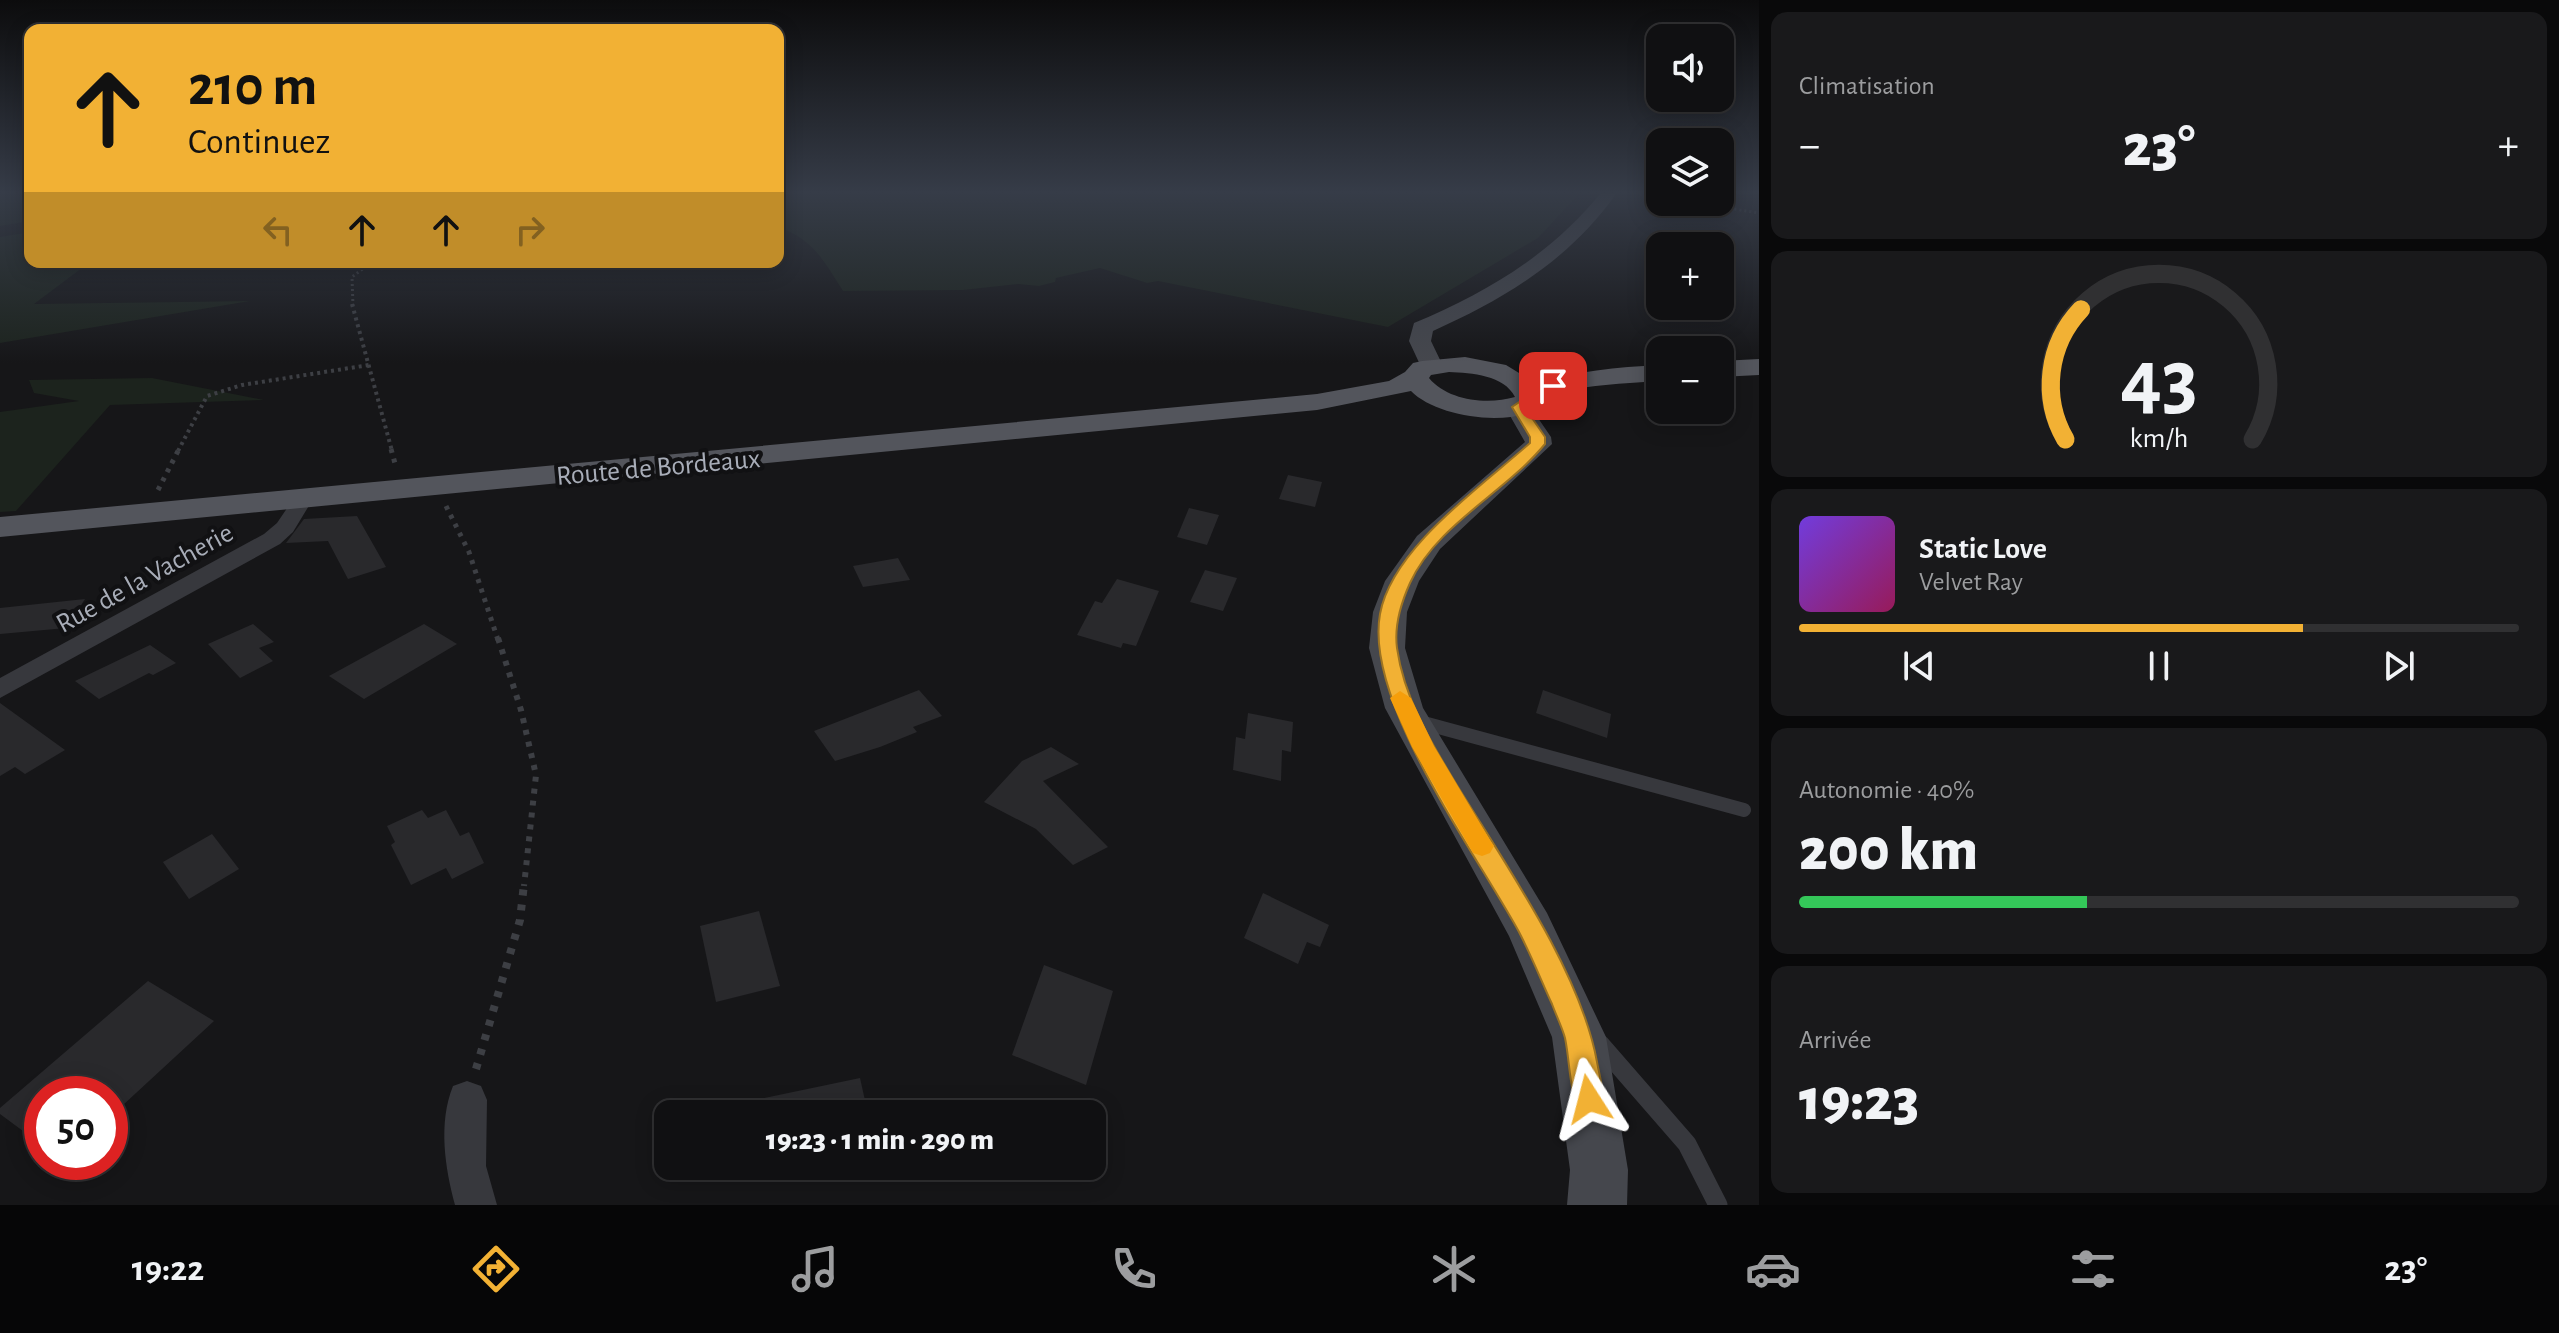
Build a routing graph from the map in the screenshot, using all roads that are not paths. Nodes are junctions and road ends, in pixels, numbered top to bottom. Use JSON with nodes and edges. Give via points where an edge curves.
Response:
{"nodes":[{"id":1,"x":1557,"y":250,"type":"edge"},
{"id":2,"x":1440,"y":320,"type":"junction"},
{"id":3,"x":1474,"y":367,"type":"junction"},
{"id":4,"x":1759,"y":367,"type":"edge"},
{"id":5,"x":1734,"y":368,"type":"edge"},
{"id":6,"x":1423,"y":372,"type":"junction"},
{"id":7,"x":1503,"y":374,"type":"junction"},
{"id":8,"x":1646,"y":374,"type":"edge"},
{"id":9,"x":1622,"y":375,"type":"junction"},
{"id":10,"x":1441,"y":399,"type":"junction"},
{"id":11,"x":1524,"y":401,"type":"junction"},
{"id":12,"x":1317,"y":402,"type":"junction"},
{"id":13,"x":1473,"y":408,"type":"junction"},
{"id":14,"x":1503,"y":473,"type":"junction"},
{"id":15,"x":303,"y":499,"type":"junction"},
{"id":16,"x":0,"y":527,"type":"edge"},
{"id":17,"x":0,"y":689,"type":"edge"},
{"id":18,"x":1410,"y":719,"type":"junction"},
{"id":19,"x":1744,"y":810,"type":"dead end"},
{"id":20,"x":1566,"y":1006,"type":"junction"},
{"id":21,"x":467,"y":1100,"type":"road end"},
{"id":22,"x":476,"y":1205,"type":"edge"},
{"id":23,"x":1597,"y":1205,"type":"edge"},
{"id":24,"x":1718,"y":1205,"type":"edge"}],
"edges":[{"from":1,"to":2,"type":"main road"},
{"from":2,"to":3,"type":"main road","via":[[1434,335],[1439,343]]},
{"from":2,"to":6,"type":"main road","via":[[1419,334]]},
{"from":3,"to":6,"type":"main road"},
{"from":3,"to":7,"type":"main road"},
{"from":4,"to":5,"type":"main road"},
{"from":6,"to":10,"type":"main road","via":[[1418,385]]},
{"from":6,"to":12,"type":"main road","name":"Route de Bordeaux","via":[[1397,388]]},
{"from":7,"to":9,"type":"main road"},
{"from":7,"to":11,"type":"main road","via":[[1516,381]]},
{"from":8,"to":9,"type":"main road"},
{"from":9,"to":11,"type":"main road","via":[[1553,386]]},
{"from":10,"to":12,"type":"main road","name":"Route de Bordeaux"},
{"from":10,"to":13,"type":"main road"},
{"from":11,"to":13,"type":"main road"},
{"from":11,"to":14,"type":"main road","via":[[1538,444]]},
{"from":12,"to":15,"type":"main road","name":"Route de Bordeaux"},
{"from":13,"to":14,"type":"main road","via":[[1513,435],[1513,453]]},
{"from":14,"to":18,"type":"main road","via":[[1428,543],[1402,581],[1390,612],[1387,648]]},
{"from":15,"to":16,"type":"main road","name":"Route de Bordeaux"},
{"from":15,"to":17,"type":"street","name":"Rue de la Vacherie","via":[[272,539]]},
{"from":18,"to":19,"type":"lane"},
{"from":18,"to":20,"type":"main road","via":[[1530,928]]},
{"from":20,"to":23,"type":"main road","via":[[1579,1037],[1589,1099],[1599,1170]]},
{"from":20,"to":24,"type":"lane","via":[[1687,1144]]},
{"from":21,"to":22,"type":"street","via":[[465,1166]]}]}
